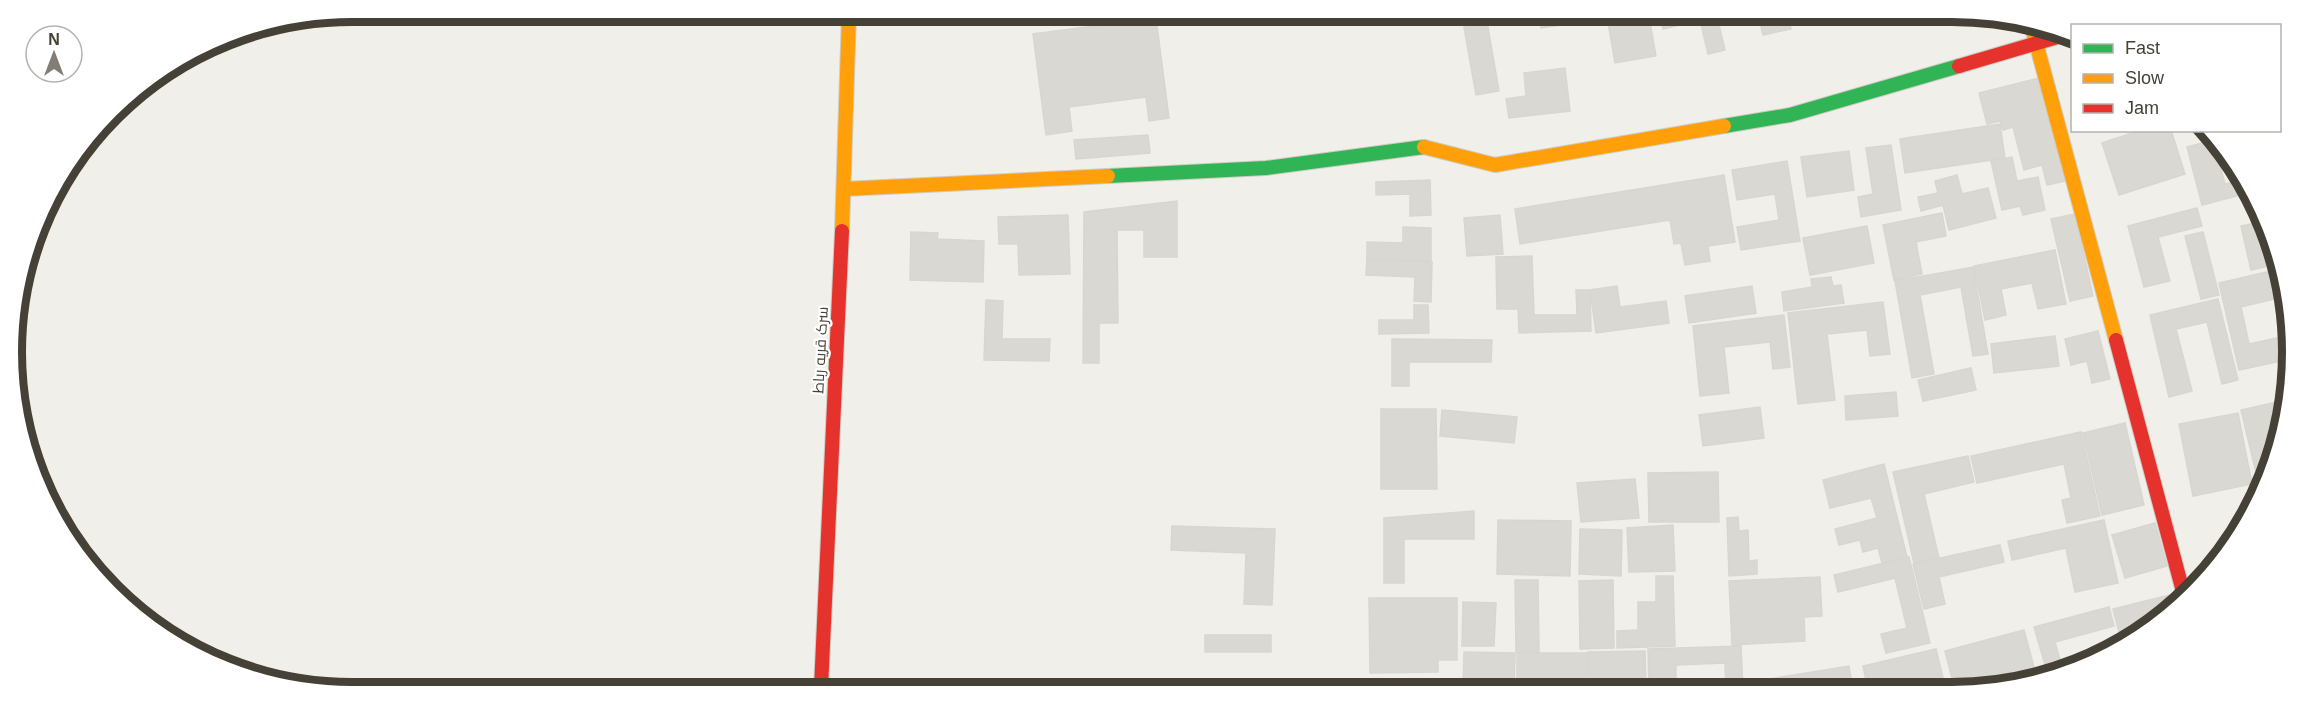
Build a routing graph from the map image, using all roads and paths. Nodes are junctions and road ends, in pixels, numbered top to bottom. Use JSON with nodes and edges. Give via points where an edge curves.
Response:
{"nodes":[{"id":1,"x":849,"y":22,"type":"edge"},
{"id":2,"x":2033,"y":33,"type":"edge"},
{"id":3,"x":2052,"y":38,"type":"edge"},
{"id":4,"x":2036,"y":42,"type":"junction"},
{"id":5,"x":844,"y":189,"type":"junction"},
{"id":6,"x":2182,"y":589,"type":"edge"},
{"id":7,"x":821,"y":682,"type":"edge"}],
"edges":[{"from":1,"to":5,"type":"street","name":"سرک قریه رباط"},
{"from":2,"to":4,"type":"street"},
{"from":3,"to":4,"type":"street"},
{"from":4,"to":5,"type":"street","via":[[1790,114],[1495,165],[1426,147],[1266,168]]},
{"from":4,"to":6,"type":"street"},
{"from":5,"to":7,"type":"street","name":"سرک قریه رباط"}]}
